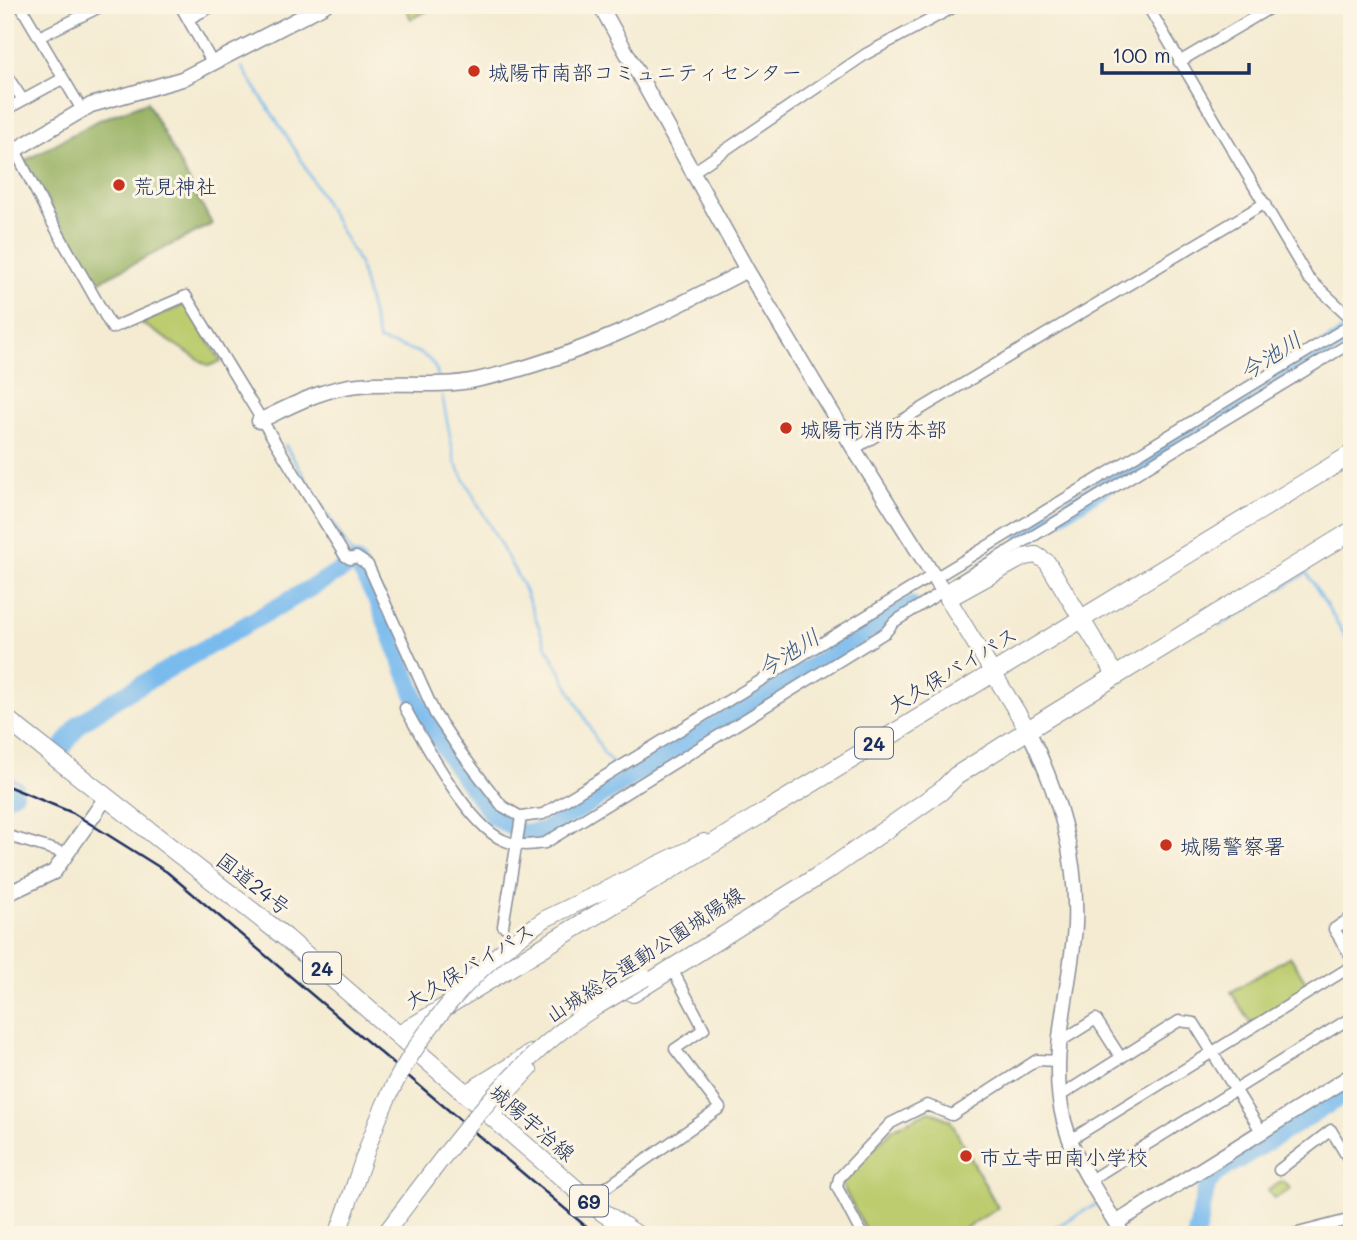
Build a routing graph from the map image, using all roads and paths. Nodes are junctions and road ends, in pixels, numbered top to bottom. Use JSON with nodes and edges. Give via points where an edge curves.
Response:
{"nodes":[{"id":1,"x":20,"y":5,"type":"edge"},
{"id":2,"x":104,"y":5,"type":"edge"},
{"id":3,"x":180,"y":5,"type":"edge"},
{"id":4,"x":215,"y":5,"type":"edge"},
{"id":5,"x":325,"y":5,"type":"edge"},
{"id":6,"x":600,"y":5,"type":"edge"},
{"id":7,"x":958,"y":5,"type":"edge"},
{"id":8,"x":1147,"y":5,"type":"edge"},
{"id":9,"x":1275,"y":5,"type":"edge"},
{"id":10,"x":302,"y":10,"type":"edge"},
{"id":11,"x":188,"y":19,"type":"junction"},
{"id":12,"x":39,"y":37,"type":"junction"},
{"id":13,"x":1179,"y":62,"type":"junction"},
{"id":14,"x":213,"y":64,"type":"junction"},
{"id":15,"x":5,"y":72,"type":"edge"},
{"id":16,"x":62,"y":79,"type":"junction"},
{"id":17,"x":23,"y":100,"type":"junction"},
{"id":18,"x":5,"y":110,"type":"edge"},
{"id":19,"x":82,"y":110,"type":"junction"},
{"id":20,"x":10,"y":153,"type":"edge"},
{"id":21,"x":692,"y":172,"type":"junction"},
{"id":22,"x":1265,"y":203,"type":"junction"},
{"id":23,"x":747,"y":270,"type":"junction"},
{"id":24,"x":1352,"y":322,"type":"edge"},
{"id":25,"x":1352,"y":342,"type":"edge"},
{"id":26,"x":262,"y":420,"type":"junction"},
{"id":27,"x":854,"y":449,"type":"junction"},
{"id":28,"x":1352,"y":454,"type":"edge"},
{"id":29,"x":1352,"y":531,"type":"edge"},
{"id":30,"x":939,"y":585,"type":"junction"},
{"id":31,"x":1081,"y":617,"type":"junction"},
{"id":32,"x":992,"y":670,"type":"junction"},
{"id":33,"x":1116,"y":676,"type":"junction"},
{"id":34,"x":405,"y":708,"type":"dead end"},
{"id":35,"x":5,"y":718,"type":"edge"},
{"id":36,"x":1028,"y":730,"type":"junction"},
{"id":37,"x":107,"y":796,"type":"junction"},
{"id":38,"x":908,"y":813,"type":"junction"},
{"id":39,"x":521,"y":817,"type":"junction"},
{"id":40,"x":739,"y":826,"type":"junction"},
{"id":41,"x":5,"y":835,"type":"edge"},
{"id":42,"x":518,"y":844,"type":"junction"},
{"id":43,"x":68,"y":854,"type":"junction"},
{"id":44,"x":5,"y":895,"type":"edge"},
{"id":45,"x":1352,"y":917,"type":"edge"},
{"id":46,"x":503,"y":926,"type":"dead end"},
{"id":47,"x":1352,"y":958,"type":"edge"},
{"id":48,"x":1352,"y":966,"type":"edge"},
{"id":49,"x":672,"y":970,"type":"junction"},
{"id":50,"x":1352,"y":1017,"type":"edge"},
{"id":51,"x":399,"y":1035,"type":"junction"},
{"id":52,"x":562,"y":1036,"type":"junction"},
{"id":53,"x":1060,"y":1041,"type":"junction"},
{"id":54,"x":1212,"y":1052,"type":"junction"},
{"id":55,"x":1121,"y":1058,"type":"junction"},
{"id":56,"x":1058,"y":1061,"type":"junction"},
{"id":57,"x":1352,"y":1075,"type":"edge"},
{"id":58,"x":1235,"y":1090,"type":"junction"},
{"id":59,"x":466,"y":1094,"type":"junction"},
{"id":60,"x":1060,"y":1096,"type":"junction"},
{"id":61,"x":497,"y":1109,"type":"junction"},
{"id":62,"x":1261,"y":1131,"type":"junction"},
{"id":63,"x":1070,"y":1140,"type":"junction"},
{"id":64,"x":1352,"y":1165,"type":"edge"},
{"id":65,"x":1279,"y":1170,"type":"dead end"},
{"id":66,"x":1090,"y":1180,"type":"junction"},
{"id":67,"x":588,"y":1200,"type":"junction"},
{"id":68,"x":1352,"y":1219,"type":"edge"},
{"id":69,"x":1119,"y":1229,"type":"edge"},
{"id":70,"x":337,"y":1235,"type":"edge"},
{"id":71,"x":384,"y":1235,"type":"edge"},
{"id":72,"x":637,"y":1235,"type":"edge"},
{"id":73,"x":862,"y":1235,"type":"edge"},
{"id":74,"x":1290,"y":1235,"type":"edge"}],
"edges":[{"from":1,"to":12,"type":"street"},
{"from":2,"to":12,"type":"street"},
{"from":3,"to":11,"type":"street"},
{"from":4,"to":11,"type":"street"},
{"from":5,"to":10,"type":"street"},
{"from":6,"to":21,"type":"street"},
{"from":7,"to":21,"type":"street","via":[[866,54]]},
{"from":8,"to":13,"type":"street"},
{"from":9,"to":13,"type":"street"},
{"from":10,"to":14,"type":"street"},
{"from":11,"to":14,"type":"street"},
{"from":12,"to":16,"type":"street"},
{"from":13,"to":22,"type":"street"},
{"from":14,"to":19,"type":"street","via":[[182,79]]},
{"from":15,"to":17,"type":"street"},
{"from":16,"to":17,"type":"street"},
{"from":16,"to":19,"type":"street"},
{"from":17,"to":18,"type":"street"},
{"from":19,"to":20,"type":"street"},
{"from":20,"to":26,"type":"street","via":[[112,328],[186,296]]},
{"from":21,"to":23,"type":"street"},
{"from":22,"to":24,"type":"street","via":[[1308,278]]},
{"from":22,"to":27,"type":"street"},
{"from":23,"to":26,"type":"street","via":[[605,340],[551,361],[474,381],[335,389]]},
{"from":23,"to":27,"type":"street"},
{"from":24,"to":30,"type":"street"},
{"from":25,"to":30,"type":"street"},
{"from":26,"to":39,"type":"street","via":[[353,558],[368,565],[435,713],[502,806]]},
{"from":27,"to":30,"type":"street"},
{"from":28,"to":31,"type":"main road","name":"大久保バイパス","number":"24"},
{"from":29,"to":33,"type":"main road"},
{"from":30,"to":31,"type":"main road","via":[[1036,555],[1047,562]]},
{"from":30,"to":32,"type":"main road"},
{"from":30,"to":39,"type":"street","via":[[542,814]]},
{"from":30,"to":42,"type":"street","via":[[886,632],[573,828],[545,843]]},
{"from":31,"to":32,"type":"main road","name":"大久保バイパス","number":"24"},
{"from":31,"to":33,"type":"main road"},
{"from":32,"to":36,"type":"main road"},
{"from":32,"to":40,"type":"main road","name":"大久保バイパス","number":"24"},
{"from":33,"to":36,"type":"main road"},
{"from":34,"to":42,"type":"street","via":[[477,819],[495,836]]},
{"from":35,"to":37,"type":"main road","name":"国道24号","number":"24"},
{"from":36,"to":38,"type":"main road"},
{"from":36,"to":53,"type":"street","via":[[1059,807],[1075,869],[1074,927]]},
{"from":37,"to":43,"type":"street"},
{"from":37,"to":51,"type":"main road","name":"国道24号","number":"24","via":[[285,937]]},
{"from":38,"to":49,"type":"main road"},
{"from":38,"to":71,"type":"main road","name":"山城総合運動公園城陽線","bridge":true,"via":[[591,1010],[532,1056],[471,1121]]},
{"from":39,"to":42,"type":"street"},
{"from":40,"to":51,"type":"main road","name":"大久保バイパス","number":"24"},
{"from":40,"to":70,"type":"main road","bridge":true,"via":[[545,919],[487,962],[430,1029],[383,1108]]},
{"from":41,"to":43,"type":"street"},
{"from":42,"to":46,"type":"street"},
{"from":43,"to":44,"type":"street","via":[[54,872]]},
{"from":45,"to":47,"type":"street","via":[[1334,929]]},
{"from":48,"to":54,"type":"street"},
{"from":49,"to":52,"type":"main road"},
{"from":49,"to":67,"type":"street","via":[[704,1029],[675,1049],[720,1108]]},
{"from":50,"to":58,"type":"street"},
{"from":51,"to":59,"type":"main road","name":"国道24号","number":"24"},
{"from":52,"to":59,"type":"main road"},
{"from":52,"to":61,"type":"main road","via":[[506,1088]]},
{"from":53,"to":55,"type":"street","via":[[1096,1019]]},
{"from":53,"to":56,"type":"street"},
{"from":54,"to":55,"type":"street","via":[[1194,1023],[1179,1021]]},
{"from":54,"to":58,"type":"street"},
{"from":54,"to":63,"type":"street"},
{"from":55,"to":60,"type":"street"},
{"from":56,"to":60,"type":"street"},
{"from":56,"to":73,"type":"street","via":[[1037,1060],[952,1115],[927,1105],[891,1123],[839,1178],[837,1187]]},
{"from":57,"to":62,"type":"street"},
{"from":58,"to":62,"type":"street"},
{"from":58,"to":66,"type":"street"},
{"from":59,"to":61,"type":"main road","name":"城陽宇治線","number":"69"},
{"from":60,"to":63,"type":"street"},
{"from":61,"to":61,"type":"street","bridge":true,"via":[[530,1067],[533,1070]]},
{"from":61,"to":67,"type":"main road","name":"城陽宇治線","number":"69"},
{"from":62,"to":69,"type":"street"},
{"from":63,"to":66,"type":"street"},
{"from":64,"to":65,"type":"street","via":[[1331,1130]]},
{"from":66,"to":69,"type":"street"},
{"from":67,"to":72,"type":"main road","name":"城陽宇治線","number":"69"},
{"from":68,"to":74,"type":"street"}]}
